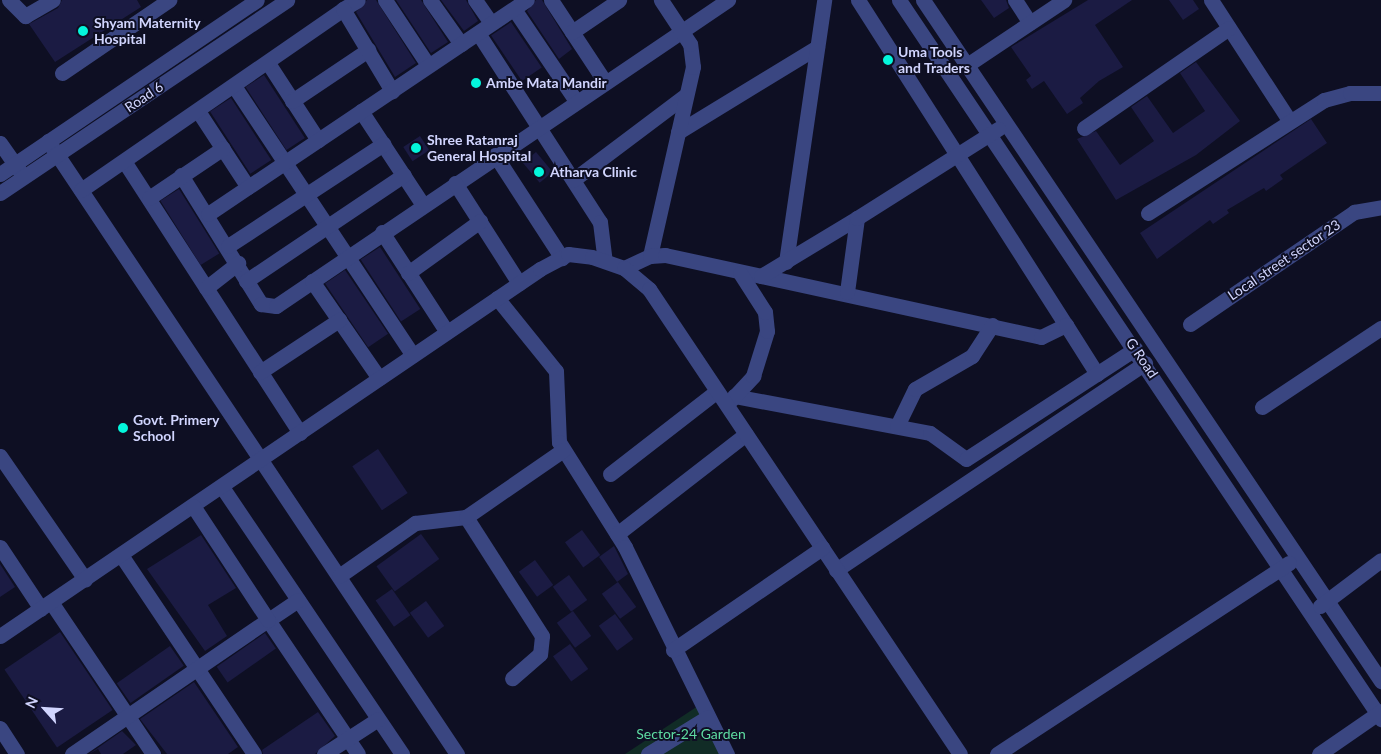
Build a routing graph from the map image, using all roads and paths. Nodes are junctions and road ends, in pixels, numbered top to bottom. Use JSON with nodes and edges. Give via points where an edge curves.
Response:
{"nodes":[{"id":1,"x":9,"y":0,"type":"edge"},
{"id":2,"x":53,"y":0,"type":"edge"},
{"id":3,"x":169,"y":0,"type":"edge"},
{"id":4,"x":257,"y":0,"type":"edge"},
{"id":5,"x":287,"y":0,"type":"edge"},
{"id":6,"x":358,"y":0,"type":"edge"},
{"id":7,"x":385,"y":0,"type":"edge"},
{"id":8,"x":430,"y":0,"type":"edge"},
{"id":9,"x":475,"y":0,"type":"edge"},
{"id":10,"x":527,"y":0,"type":"edge"},
{"id":11,"x":551,"y":0,"type":"edge"},
{"id":12,"x":619,"y":0,"type":"edge"},
{"id":13,"x":661,"y":0,"type":"edge"},
{"id":14,"x":728,"y":0,"type":"edge"},
{"id":15,"x":824,"y":0,"type":"edge"},
{"id":16,"x":858,"y":0,"type":"edge"},
{"id":17,"x":899,"y":0,"type":"edge"},
{"id":18,"x":923,"y":0,"type":"edge"},
{"id":19,"x":1015,"y":0,"type":"edge"},
{"id":20,"x":1064,"y":0,"type":"edge"},
{"id":21,"x":1210,"y":0,"type":"edge"},
{"id":22,"x":711,"y":4,"type":"edge"},
{"id":23,"x":150,"y":5,"type":"edge"},
{"id":24,"x":343,"y":9,"type":"junction"},
{"id":25,"x":514,"y":9,"type":"junction"},
{"id":26,"x":491,"y":23,"type":"junction"},
{"id":27,"x":1030,"y":23,"type":"junction"},
{"id":28,"x":1229,"y":28,"type":"junction"},
{"id":29,"x":572,"y":32,"type":"junction"},
{"id":30,"x":681,"y":32,"type":"junction"},
{"id":31,"x":478,"y":33,"type":"junction"},
{"id":32,"x":461,"y":44,"type":"junction"},
{"id":33,"x":817,"y":47,"type":"junction"},
{"id":34,"x":368,"y":50,"type":"junction"},
{"id":35,"x":268,"y":63,"type":"junction"},
{"id":36,"x":428,"y":65,"type":"junction"},
{"id":37,"x":967,"y":65,"type":"junction"},
{"id":38,"x":62,"y":72,"type":"dead end"},
{"id":39,"x":605,"y":82,"type":"junction"},
{"id":40,"x":234,"y":86,"type":"junction"},
{"id":41,"x":392,"y":91,"type":"junction"},
{"id":42,"x":1381,"y":93,"type":"edge"},
{"id":43,"x":686,"y":95,"type":"junction"},
{"id":44,"x":292,"y":101,"type":"junction"},
{"id":45,"x":576,"y":101,"type":"junction"},
{"id":46,"x":198,"y":111,"type":"junction"},
{"id":47,"x":361,"y":111,"type":"junction"},
{"id":48,"x":1289,"y":120,"type":"junction"},
{"id":49,"x":1006,"y":124,"type":"junction"},
{"id":50,"x":538,"y":126,"type":"junction"},
{"id":51,"x":1084,"y":128,"type":"dead end"},
{"id":52,"x":678,"y":132,"type":"junction"},
{"id":53,"x":989,"y":135,"type":"junction"},
{"id":54,"x":318,"y":140,"type":"junction"},
{"id":55,"x":48,"y":141,"type":"junction"},
{"id":56,"x":0,"y":142,"type":"edge"},
{"id":57,"x":383,"y":144,"type":"junction"},
{"id":58,"x":223,"y":148,"type":"junction"},
{"id":59,"x":58,"y":155,"type":"junction"},
{"id":60,"x":956,"y":155,"type":"junction"},
{"id":61,"x":495,"y":156,"type":"junction"},
{"id":62,"x":124,"y":161,"type":"junction"},
{"id":63,"x":284,"y":163,"type":"junction"},
{"id":64,"x":14,"y":165,"type":"junction"},
{"id":65,"x":0,"y":174,"type":"edge"},
{"id":66,"x":181,"y":175,"type":"junction"},
{"id":67,"x":404,"y":175,"type":"junction"},
{"id":68,"x":24,"y":178,"type":"junction"},
{"id":69,"x":573,"y":180,"type":"junction"},
{"id":70,"x":455,"y":183,"type":"junction"},
{"id":71,"x":248,"y":188,"type":"junction"},
{"id":72,"x":81,"y":190,"type":"junction"},
{"id":73,"x":0,"y":193,"type":"edge"},
{"id":74,"x":304,"y":197,"type":"junction"},
{"id":75,"x":149,"y":198,"type":"junction"},
{"id":76,"x":423,"y":205,"type":"junction"},
{"id":77,"x":1381,"y":207,"type":"edge"},
{"id":78,"x":1148,"y":213,"type":"dead end"},
{"id":79,"x":208,"y":214,"type":"junction"},
{"id":80,"x":857,"y":218,"type":"junction"},
{"id":81,"x":480,"y":222,"type":"junction"},
{"id":82,"x":324,"y":228,"type":"junction"},
{"id":83,"x":382,"y":232,"type":"junction"},
{"id":84,"x":228,"y":246,"type":"junction"},
{"id":85,"x":650,"y":256,"type":"junction"},
{"id":86,"x":348,"y":257,"type":"junction"},
{"id":87,"x":562,"y":258,"type":"junction"},
{"id":88,"x":605,"y":262,"type":"junction"},
{"id":89,"x":786,"y":262,"type":"junction"},
{"id":90,"x":238,"y":264,"type":"junction"},
{"id":91,"x":624,"y":268,"type":"junction"},
{"id":92,"x":408,"y":273,"type":"junction"},
{"id":93,"x":740,"y":273,"type":"junction"},
{"id":94,"x":761,"y":276,"type":"junction"},
{"id":95,"x":246,"y":281,"type":"junction"},
{"id":96,"x":312,"y":281,"type":"junction"},
{"id":97,"x":519,"y":283,"type":"junction"},
{"id":98,"x":206,"y":288,"type":"junction"},
{"id":99,"x":847,"y":292,"type":"junction"},
{"id":100,"x":496,"y":298,"type":"junction"},
{"id":101,"x":339,"y":320,"type":"junction"},
{"id":102,"x":1190,"y":324,"type":"dead end"},
{"id":103,"x":992,"y":325,"type":"junction"},
{"id":104,"x":1066,"y":325,"type":"junction"},
{"id":105,"x":1381,"y":328,"type":"edge"},
{"id":106,"x":448,"y":332,"type":"junction"},
{"id":107,"x":1135,"y":349,"type":"junction"},
{"id":108,"x":413,"y":355,"type":"junction"},
{"id":109,"x":1145,"y":363,"type":"junction"},
{"id":110,"x":260,"y":372,"type":"junction"},
{"id":111,"x":1097,"y":374,"type":"junction"},
{"id":112,"x":379,"y":378,"type":"junction"},
{"id":113,"x":717,"y":391,"type":"junction"},
{"id":114,"x":730,"y":400,"type":"junction"},
{"id":115,"x":1262,"y":407,"type":"dead end"},
{"id":116,"x":897,"y":426,"type":"junction"},
{"id":117,"x":300,"y":433,"type":"junction"},
{"id":118,"x":746,"y":434,"type":"junction"},
{"id":119,"x":563,"y":450,"type":"junction"},
{"id":120,"x":0,"y":456,"type":"edge"},
{"id":121,"x":261,"y":460,"type":"junction"},
{"id":122,"x":610,"y":474,"type":"dead end"},
{"id":123,"x":222,"y":487,"type":"junction"},
{"id":124,"x":192,"y":506,"type":"junction"},
{"id":125,"x":466,"y":517,"type":"junction"},
{"id":126,"x":618,"y":534,"type":"junction"},
{"id":127,"x":0,"y":547,"type":"edge"},
{"id":128,"x":822,"y":548,"type":"junction"},
{"id":129,"x":121,"y":555,"type":"junction"},
{"id":130,"x":1298,"y":557,"type":"junction"},
{"id":131,"x":1381,"y":560,"type":"edge"},
{"id":132,"x":1282,"y":568,"type":"junction"},
{"id":133,"x":836,"y":570,"type":"junction"},
{"id":134,"x":339,"y":576,"type":"junction"},
{"id":135,"x":86,"y":579,"type":"junction"},
{"id":136,"x":298,"y":600,"type":"junction"},
{"id":137,"x":1327,"y":601,"type":"junction"},
{"id":138,"x":46,"y":605,"type":"junction"},
{"id":139,"x":1311,"y":612,"type":"junction"},
{"id":140,"x":268,"y":620,"type":"junction"},
{"id":141,"x":0,"y":636,"type":"edge"},
{"id":142,"x":673,"y":650,"type":"junction"},
{"id":143,"x":197,"y":668,"type":"junction"},
{"id":144,"x":512,"y":678,"type":"dead end"},
{"id":145,"x":1381,"y":681,"type":"edge"},
{"id":146,"x":1380,"y":715,"type":"edge"},
{"id":147,"x":127,"y":716,"type":"junction"},
{"id":148,"x":708,"y":717,"type":"junction"},
{"id":149,"x":378,"y":719,"type":"junction"},
{"id":150,"x":0,"y":728,"type":"edge"},
{"id":151,"x":347,"y":738,"type":"junction"},
{"id":152,"x":9,"y":750,"type":"edge"},
{"id":153,"x":72,"y":754,"type":"edge"},
{"id":154,"x":152,"y":754,"type":"edge"},
{"id":155,"x":254,"y":754,"type":"edge"},
{"id":156,"x":324,"y":754,"type":"edge"},
{"id":157,"x":358,"y":754,"type":"edge"},
{"id":158,"x":402,"y":754,"type":"edge"},
{"id":159,"x":457,"y":754,"type":"edge"},
{"id":160,"x":648,"y":754,"type":"edge"},
{"id":161,"x":727,"y":754,"type":"edge"},
{"id":162,"x":960,"y":754,"type":"edge"},
{"id":163,"x":997,"y":754,"type":"edge"},
{"id":164,"x":1319,"y":754,"type":"edge"}],
"edges":[{"from":1,"to":2,"type":"street","via":[[25,16]]},
{"from":3,"to":23,"type":"street"},
{"from":4,"to":55,"type":"street","name":"Road 6"},
{"from":5,"to":59,"type":"street","name":"Road 6"},
{"from":6,"to":24,"type":"street"},
{"from":7,"to":36,"type":"street"},
{"from":8,"to":32,"type":"street"},
{"from":9,"to":26,"type":"street"},
{"from":10,"to":25,"type":"street"},
{"from":11,"to":29,"type":"street"},
{"from":12,"to":29,"type":"street"},
{"from":13,"to":30,"type":"street"},
{"from":14,"to":22,"type":"street"},
{"from":15,"to":33,"type":"street"},
{"from":16,"to":60,"type":"street"},
{"from":17,"to":53,"type":"street","name":"G Road"},
{"from":18,"to":37,"type":"street","name":"G Road"},
{"from":19,"to":27,"type":"street"},
{"from":20,"to":27,"type":"street"},
{"from":21,"to":28,"type":"street"},
{"from":22,"to":30,"type":"street"},
{"from":23,"to":38,"type":"street"},
{"from":24,"to":34,"type":"street"},
{"from":24,"to":35,"type":"street"},
{"from":25,"to":26,"type":"street"},
{"from":25,"to":45,"type":"street"},
{"from":26,"to":31,"type":"street"},
{"from":27,"to":37,"type":"street"},
{"from":28,"to":48,"type":"street"},
{"from":28,"to":51,"type":"street"},
{"from":29,"to":39,"type":"street"},
{"from":30,"to":39,"type":"street"},
{"from":30,"to":43,"type":"street","via":[[693,53]]},
{"from":31,"to":32,"type":"street"},
{"from":31,"to":50,"type":"street"},
{"from":32,"to":36,"type":"street"},
{"from":33,"to":52,"type":"street"},
{"from":33,"to":89,"type":"street"},
{"from":34,"to":41,"type":"street"},
{"from":34,"to":44,"type":"street"},
{"from":35,"to":40,"type":"street"},
{"from":35,"to":44,"type":"street"},
{"from":36,"to":41,"type":"street"},
{"from":37,"to":49,"type":"street","name":"G Road"},
{"from":39,"to":45,"type":"street"},
{"from":40,"to":46,"type":"street"},
{"from":40,"to":63,"type":"street"},
{"from":41,"to":47,"type":"street"},
{"from":42,"to":48,"type":"street","via":[[1336,95]]},
{"from":43,"to":52,"type":"street"},
{"from":43,"to":69,"type":"street"},
{"from":44,"to":54,"type":"street"},
{"from":45,"to":50,"type":"street"},
{"from":46,"to":58,"type":"street"},
{"from":46,"to":62,"type":"street"},
{"from":47,"to":54,"type":"street"},
{"from":47,"to":57,"type":"street"},
{"from":48,"to":78,"type":"street"},
{"from":49,"to":53,"type":"street"},
{"from":49,"to":130,"type":"street","name":"G Road"},
{"from":50,"to":61,"type":"street"},
{"from":50,"to":69,"type":"street"},
{"from":52,"to":85,"type":"street"},
{"from":53,"to":60,"type":"street"},
{"from":53,"to":107,"type":"street","name":"G Road"},
{"from":54,"to":63,"type":"street"},
{"from":55,"to":59,"type":"street"},
{"from":55,"to":64,"type":"street","name":"Road 6"},
{"from":56,"to":64,"type":"street"},
{"from":57,"to":67,"type":"street"},
{"from":57,"to":74,"type":"street"},
{"from":58,"to":66,"type":"street"},
{"from":58,"to":71,"type":"street"},
{"from":59,"to":68,"type":"street","name":"Road 6"},
{"from":59,"to":72,"type":"street"},
{"from":60,"to":80,"type":"street"},
{"from":60,"to":104,"type":"street"},
{"from":61,"to":70,"type":"street"},
{"from":61,"to":87,"type":"street"},
{"from":62,"to":72,"type":"street"},
{"from":62,"to":75,"type":"street"},
{"from":63,"to":71,"type":"street"},
{"from":63,"to":74,"type":"street"},
{"from":64,"to":65,"type":"street","name":"Road 6"},
{"from":64,"to":68,"type":"street"},
{"from":66,"to":75,"type":"street"},
{"from":66,"to":79,"type":"street"},
{"from":67,"to":76,"type":"street"},
{"from":67,"to":82,"type":"street"},
{"from":68,"to":73,"type":"street","name":"Road 6"},
{"from":69,"to":88,"type":"street","via":[[600,222]]},
{"from":70,"to":76,"type":"street"},
{"from":70,"to":81,"type":"street"},
{"from":71,"to":79,"type":"street"},
{"from":72,"to":121,"type":"street"},
{"from":74,"to":82,"type":"street"},
{"from":74,"to":84,"type":"street"},
{"from":75,"to":98,"type":"street"},
{"from":76,"to":83,"type":"street"},
{"from":77,"to":102,"type":"street","name":"Local street sector 23","via":[[1354,212]]},
{"from":79,"to":84,"type":"street"},
{"from":80,"to":89,"type":"street"},
{"from":80,"to":99,"type":"street"},
{"from":81,"to":92,"type":"street"},
{"from":81,"to":97,"type":"street"},
{"from":82,"to":86,"type":"street"},
{"from":82,"to":95,"type":"street"},
{"from":83,"to":86,"type":"street"},
{"from":83,"to":92,"type":"street"},
{"from":84,"to":90,"type":"street"},
{"from":85,"to":91,"type":"street"},
{"from":85,"to":93,"type":"street"},
{"from":86,"to":96,"type":"street"},
{"from":86,"to":108,"type":"street"},
{"from":87,"to":88,"type":"street","via":[[568,254]]},
{"from":87,"to":97,"type":"street"},
{"from":88,"to":91,"type":"street"},
{"from":89,"to":94,"type":"street"},
{"from":90,"to":95,"type":"street"},
{"from":90,"to":98,"type":"street"},
{"from":91,"to":113,"type":"street","via":[[649,289]]},
{"from":92,"to":106,"type":"street"},
{"from":93,"to":94,"type":"street"},
{"from":93,"to":114,"type":"street","via":[[767,320],[753,376]]},
{"from":94,"to":99,"type":"street"},
{"from":95,"to":96,"type":"street","via":[[268,306],[276,306]]},
{"from":96,"to":101,"type":"street"},
{"from":97,"to":100,"type":"street"},
{"from":98,"to":110,"type":"street"},
{"from":99,"to":103,"type":"street"},
{"from":100,"to":106,"type":"street"},
{"from":100,"to":119,"type":"street","via":[[556,371]]},
{"from":101,"to":110,"type":"street"},
{"from":101,"to":112,"type":"street"},
{"from":103,"to":104,"type":"street","via":[[1048,337]]},
{"from":103,"to":116,"type":"street","via":[[972,356],[915,389]]},
{"from":104,"to":111,"type":"street"},
{"from":105,"to":115,"type":"street"},
{"from":106,"to":108,"type":"street"},
{"from":107,"to":109,"type":"street","name":"G Road"},
{"from":107,"to":111,"type":"street"},
{"from":108,"to":112,"type":"street"},
{"from":109,"to":132,"type":"street","name":"G Road"},
{"from":109,"to":133,"type":"street"},
{"from":110,"to":117,"type":"street"},
{"from":111,"to":116,"type":"street","via":[[972,458],[960,457],[938,436]]},
{"from":112,"to":117,"type":"street"},
{"from":113,"to":114,"type":"street"},
{"from":113,"to":122,"type":"street"},
{"from":114,"to":116,"type":"street"},
{"from":114,"to":118,"type":"street"},
{"from":117,"to":121,"type":"street"},
{"from":118,"to":126,"type":"street"},
{"from":118,"to":128,"type":"street"},
{"from":119,"to":125,"type":"street"},
{"from":119,"to":126,"type":"street"},
{"from":120,"to":135,"type":"street"},
{"from":121,"to":123,"type":"street"},
{"from":121,"to":134,"type":"street"},
{"from":123,"to":124,"type":"street"},
{"from":123,"to":136,"type":"street"},
{"from":124,"to":129,"type":"street"},
{"from":124,"to":140,"type":"street"},
{"from":125,"to":134,"type":"street","via":[[415,523]]},
{"from":125,"to":144,"type":"street","via":[[542,636],[540,654]]},
{"from":126,"to":142,"type":"street"},
{"from":127,"to":138,"type":"street"},
{"from":128,"to":133,"type":"street"},
{"from":128,"to":142,"type":"street"},
{"from":129,"to":135,"type":"street"},
{"from":129,"to":143,"type":"street"},
{"from":130,"to":132,"type":"street"},
{"from":130,"to":137,"type":"street","name":"G Road"},
{"from":131,"to":137,"type":"street"},
{"from":132,"to":139,"type":"street","name":"G Road"},
{"from":132,"to":163,"type":"street"},
{"from":133,"to":162,"type":"street"},
{"from":134,"to":159,"type":"street"},
{"from":135,"to":138,"type":"street"},
{"from":136,"to":140,"type":"street"},
{"from":136,"to":149,"type":"street"},
{"from":137,"to":139,"type":"street"},
{"from":137,"to":145,"type":"street","name":"G Road"},
{"from":138,"to":141,"type":"street"},
{"from":138,"to":147,"type":"street"},
{"from":139,"to":146,"type":"street","name":"G Road"},
{"from":140,"to":143,"type":"street"},
{"from":140,"to":151,"type":"street"},
{"from":142,"to":148,"type":"street"},
{"from":143,"to":147,"type":"street"},
{"from":143,"to":155,"type":"street"},
{"from":146,"to":164,"type":"street"},
{"from":147,"to":153,"type":"street"},
{"from":147,"to":154,"type":"street"},
{"from":148,"to":160,"type":"street"},
{"from":148,"to":161,"type":"street"},
{"from":149,"to":151,"type":"street"},
{"from":149,"to":158,"type":"street"},
{"from":150,"to":152,"type":"street"},
{"from":151,"to":156,"type":"street"},
{"from":151,"to":157,"type":"street"}]}
